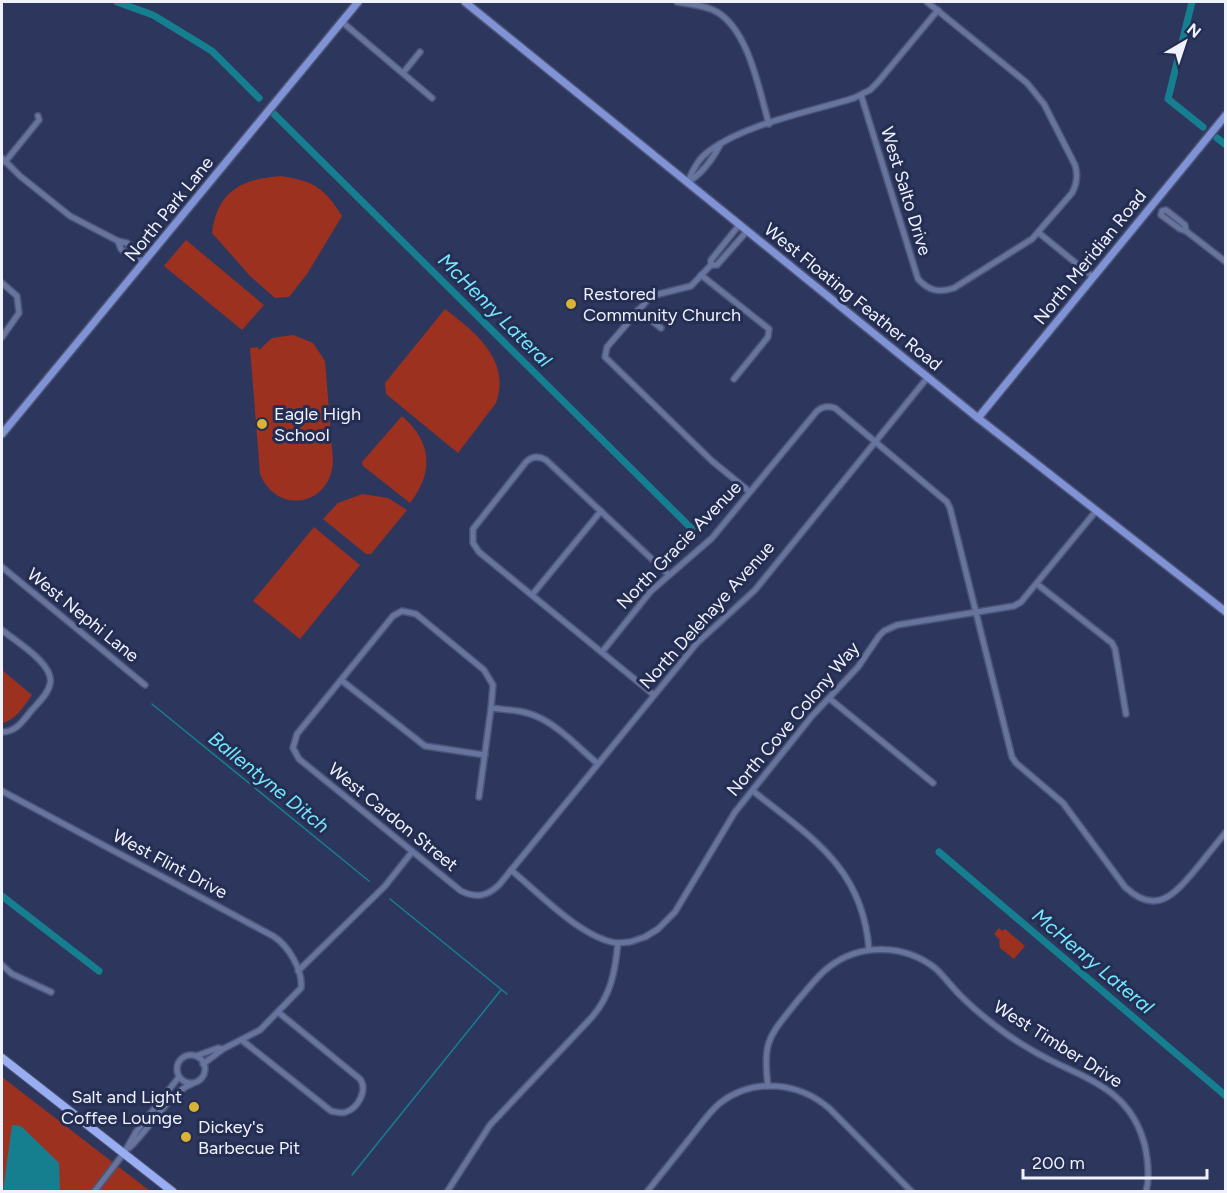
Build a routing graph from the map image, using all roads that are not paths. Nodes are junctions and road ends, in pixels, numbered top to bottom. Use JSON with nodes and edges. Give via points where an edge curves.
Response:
{"nodes":[{"id":1,"x":358,"y":2,"type":"edge"},
{"id":2,"x":465,"y":2,"type":"edge"},
{"id":3,"x":677,"y":2,"type":"edge"},
{"id":4,"x":927,"y":2,"type":"edge"},
{"id":5,"x":938,"y":10,"type":"junction"},
{"id":6,"x":341,"y":21,"type":"junction"},
{"id":7,"x":420,"y":52,"type":"dead end"},
{"id":8,"x":403,"y":73,"type":"junction"},
{"id":9,"x":861,"y":95,"type":"junction"},
{"id":10,"x":432,"y":98,"type":"dead end"},
{"id":11,"x":1226,"y":115,"type":"edge"},
{"id":12,"x":38,"y":116,"type":"dead end"},
{"id":13,"x":769,"y":124,"type":"junction"},
{"id":14,"x":3,"y":160,"type":"edge"},
{"id":15,"x":688,"y":182,"type":"junction"},
{"id":16,"x":1153,"y":204,"type":"junction"},
{"id":17,"x":740,"y":224,"type":"junction"},
{"id":18,"x":747,"y":231,"type":"junction"},
{"id":19,"x":1039,"y":232,"type":"junction"},
{"id":20,"x":1226,"y":262,"type":"edge"},
{"id":21,"x":144,"y":263,"type":"junction"},
{"id":22,"x":711,"y":265,"type":"junction"},
{"id":23,"x":701,"y":275,"type":"junction"},
{"id":24,"x":1093,"y":277,"type":"junction"},
{"id":25,"x":2,"y":283,"type":"edge"},
{"id":26,"x":638,"y":310,"type":"junction"},
{"id":27,"x":661,"y":328,"type":"dead end"},
{"id":28,"x":2,"y":337,"type":"edge"},
{"id":29,"x":928,"y":377,"type":"junction"},
{"id":30,"x":734,"y":379,"type":"dead end"},
{"id":31,"x":978,"y":418,"type":"junction"},
{"id":32,"x":2,"y":434,"type":"edge"},
{"id":33,"x":875,"y":442,"type":"junction"},
{"id":34,"x":750,"y":492,"type":"junction"},
{"id":35,"x":601,"y":511,"type":"junction"},
{"id":36,"x":1096,"y":511,"type":"junction"},
{"id":37,"x":2,"y":567,"type":"edge"},
{"id":38,"x":669,"y":575,"type":"junction"},
{"id":39,"x":1037,"y":584,"type":"junction"},
{"id":40,"x":532,"y":595,"type":"junction"},
{"id":41,"x":1226,"y":612,"type":"edge"},
{"id":42,"x":976,"y":613,"type":"junction"},
{"id":43,"x":2,"y":630,"type":"edge"},
{"id":44,"x":602,"y":652,"type":"junction"},
{"id":45,"x":341,"y":680,"type":"junction"},
{"id":46,"x":145,"y":685,"type":"dead end"},
{"id":47,"x":654,"y":695,"type":"junction"},
{"id":48,"x":830,"y":699,"type":"junction"},
{"id":49,"x":491,"y":708,"type":"junction"},
{"id":50,"x":1126,"y":714,"type":"dead end"},
{"id":51,"x":5,"y":732,"type":"edge"},
{"id":52,"x":485,"y":755,"type":"junction"},
{"id":53,"x":598,"y":764,"type":"junction"},
{"id":54,"x":933,"y":783,"type":"dead end"},
{"id":55,"x":753,"y":791,"type":"junction"},
{"id":56,"x":2,"y":792,"type":"edge"},
{"id":57,"x":479,"y":797,"type":"dead end"},
{"id":58,"x":1226,"y":832,"type":"edge"},
{"id":59,"x":412,"y":852,"type":"junction"},
{"id":60,"x":511,"y":870,"type":"junction"},
{"id":61,"x":482,"y":896,"type":"joint"},
{"id":62,"x":618,"y":943,"type":"junction"},
{"id":63,"x":868,"y":950,"type":"junction"},
{"id":64,"x":2,"y":965,"type":"edge"},
{"id":65,"x":298,"y":971,"type":"junction"},
{"id":66,"x":51,"y":992,"type":"dead end"},
{"id":67,"x":278,"y":1012,"type":"junction"},
{"id":68,"x":243,"y":1041,"type":"junction"},
{"id":69,"x":223,"y":1049,"type":"junction"},
{"id":70,"x":193,"y":1056,"type":"junction"},
{"id":71,"x":2,"y":1058,"type":"edge"},
{"id":72,"x":204,"y":1064,"type":"junction"},
{"id":73,"x":179,"y":1077,"type":"junction"},
{"id":74,"x":192,"y":1083,"type":"junction"},
{"id":75,"x":768,"y":1086,"type":"junction"},
{"id":76,"x":124,"y":1153,"type":"junction"},
{"id":77,"x":94,"y":1191,"type":"edge"},
{"id":78,"x":173,"y":1191,"type":"edge"},
{"id":79,"x":447,"y":1191,"type":"edge"},
{"id":80,"x":647,"y":1191,"type":"edge"},
{"id":81,"x":912,"y":1191,"type":"edge"},
{"id":82,"x":1146,"y":1191,"type":"edge"}],
"edges":[{"from":1,"to":6,"type":"main road","name":"North Park Lane"},
{"from":2,"to":15,"type":"main road","name":"West Floating Feather Road"},
{"from":3,"to":13,"type":"street","via":[[717,12],[738,32]]},
{"from":4,"to":5,"type":"street"},
{"from":5,"to":9,"type":"street","via":[[878,82]]},
{"from":5,"to":19,"type":"street","via":[[1037,93],[1075,165],[1076,186]]},
{"from":6,"to":8,"type":"street"},
{"from":6,"to":21,"type":"main road","name":"North Park Lane"},
{"from":7,"to":8,"type":"street"},
{"from":8,"to":10,"type":"street"},
{"from":9,"to":13,"type":"street"},
{"from":9,"to":19,"type":"street","name":"West Salto Drive","via":[[918,279],[924,286],[944,291],[954,288]]},
{"from":11,"to":16,"type":"main road","name":"North Meridian Road"},
{"from":12,"to":14,"type":"street","via":[[39,120]]},
{"from":13,"to":15,"type":"street","via":[[737,134],[708,152]]},
{"from":14,"to":21,"type":"street","via":[[70,216],[126,243]]},
{"from":15,"to":17,"type":"main road","name":"West Floating Feather Road"},
{"from":16,"to":20,"type":"street","via":[[1185,225],[1186,231]]},
{"from":16,"to":24,"type":"main road","name":"North Meridian Road"},
{"from":17,"to":18,"type":"main road","name":"West Floating Feather Road"},
{"from":17,"to":22,"type":"street"},
{"from":18,"to":22,"type":"street","via":[[717,264]]},
{"from":18,"to":29,"type":"main road","name":"West Floating Feather Road"},
{"from":19,"to":24,"type":"street"},
{"from":21,"to":32,"type":"main road","name":"North Park Lane"},
{"from":22,"to":23,"type":"street"},
{"from":23,"to":26,"type":"street","via":[[691,286],[651,296]]},
{"from":23,"to":30,"type":"street","via":[[769,330]]},
{"from":24,"to":31,"type":"main road","name":"North Meridian Road"},
{"from":25,"to":28,"type":"street","via":[[19,304],[18,317]]},
{"from":26,"to":27,"type":"street"},
{"from":26,"to":34,"type":"street","via":[[607,347],[605,357]]},
{"from":29,"to":31,"type":"main road","name":"West Floating Feather Road"},
{"from":29,"to":33,"type":"street","name":"North Delehaye Avenue"},
{"from":31,"to":36,"type":"main road","name":"West Floating Feather Road"},
{"from":33,"to":34,"type":"street","name":"North Gracie Avenue","via":[[835,408],[826,406],[817,411]]},
{"from":33,"to":42,"type":"street","via":[[947,502]]},
{"from":33,"to":47,"type":"street","name":"North Delehaye Avenue","via":[[755,590],[697,643]]},
{"from":34,"to":38,"type":"street","name":"North Gracie Avenue","via":[[712,538]]},
{"from":35,"to":38,"type":"street"},
{"from":35,"to":40,"type":"street"},
{"from":35,"to":40,"type":"street","via":[[546,460],[535,457],[526,462],[476,524],[472,538],[479,552]]},
{"from":36,"to":39,"type":"street","name":"North Cove Colony Way"},
{"from":36,"to":41,"type":"main road","name":"West Floating Feather Road"},
{"from":37,"to":46,"type":"street","name":"West Nephi Lane"},
{"from":38,"to":44,"type":"street","name":"North Gracie Avenue","via":[[651,591]]},
{"from":39,"to":42,"type":"street","name":"North Cove Colony Way","via":[[1014,606]]},
{"from":39,"to":50,"type":"street","via":[[1112,643]]},
{"from":40,"to":44,"type":"street"},
{"from":42,"to":48,"type":"street","name":"North Cove Colony Way","via":[[897,625],[884,631]]},
{"from":42,"to":58,"type":"street","via":[[1012,758],[1063,803],[1125,887],[1141,899],[1155,901],[1175,893]]},
{"from":43,"to":51,"type":"street","via":[[45,665],[51,678],[48,691],[19,726]]},
{"from":44,"to":47,"type":"street"},
{"from":45,"to":49,"type":"street","via":[[393,616],[402,611],[416,614],[484,670],[493,685]]},
{"from":45,"to":52,"type":"street","via":[[425,746]]},
{"from":45,"to":59,"type":"street","name":"West Cardon Street","via":[[297,734],[293,747],[299,759]]},
{"from":47,"to":53,"type":"street","name":"North Delehaye Avenue"},
{"from":48,"to":54,"type":"street"},
{"from":48,"to":55,"type":"street","name":"North Cove Colony Way"},
{"from":49,"to":52,"type":"street"},
{"from":49,"to":53,"type":"street","via":[[537,716]]},
{"from":52,"to":57,"type":"street"},
{"from":53,"to":60,"type":"street","name":"North Delehaye Avenue"},
{"from":55,"to":62,"type":"street","name":"North Cove Colony Way","via":[[731,818],[670,917],[645,938]]},
{"from":55,"to":63,"type":"street","via":[[814,839],[847,877],[864,916]]},
{"from":56,"to":65,"type":"street","name":"West Flint Drive","via":[[273,936],[285,946]]},
{"from":59,"to":61,"type":"street","name":"West Cardon Street","via":[[460,891]]},
{"from":59,"to":65,"type":"street","via":[[385,886]]},
{"from":60,"to":61,"type":"street","name":"North Delehaye Avenue","via":[[490,893]]},
{"from":60,"to":62,"type":"street","via":[[592,936]]},
{"from":62,"to":79,"type":"street","via":[[613,981],[603,1004],[490,1125]]},
{"from":63,"to":75,"type":"street","via":[[848,956],[824,971],[776,1029],[765,1055]]},
{"from":63,"to":82,"type":"street","name":"West Timber Drive","via":[[900,951],[927,963],[1006,1034],[1112,1093],[1132,1116],[1144,1143],[1148,1164]]},
{"from":64,"to":66,"type":"street","via":[[12,974]]},
{"from":65,"to":67,"type":"street","name":"West Flint Drive","via":[[302,985],[299,992]]},
{"from":67,"to":68,"type":"street"},
{"from":67,"to":68,"type":"street","via":[[363,1084],[361,1097],[351,1109],[345,1113],[331,1111]]},
{"from":68,"to":69,"type":"street"},
{"from":69,"to":70,"type":"street"},
{"from":69,"to":72,"type":"street"},
{"from":70,"to":72,"type":"street"},
{"from":70,"to":73,"type":"street","via":[[184,1057],[178,1064]]},
{"from":71,"to":76,"type":"main road"},
{"from":72,"to":74,"type":"street","via":[[204,1076]]},
{"from":73,"to":74,"type":"street"},
{"from":73,"to":76,"type":"street"},
{"from":74,"to":76,"type":"street","via":[[180,1088]]},
{"from":75,"to":80,"type":"street","via":[[740,1092],[715,1108]]},
{"from":75,"to":81,"type":"street","via":[[792,1088],[819,1100]]},
{"from":76,"to":77,"type":"street"},
{"from":76,"to":78,"type":"main road"}]}
